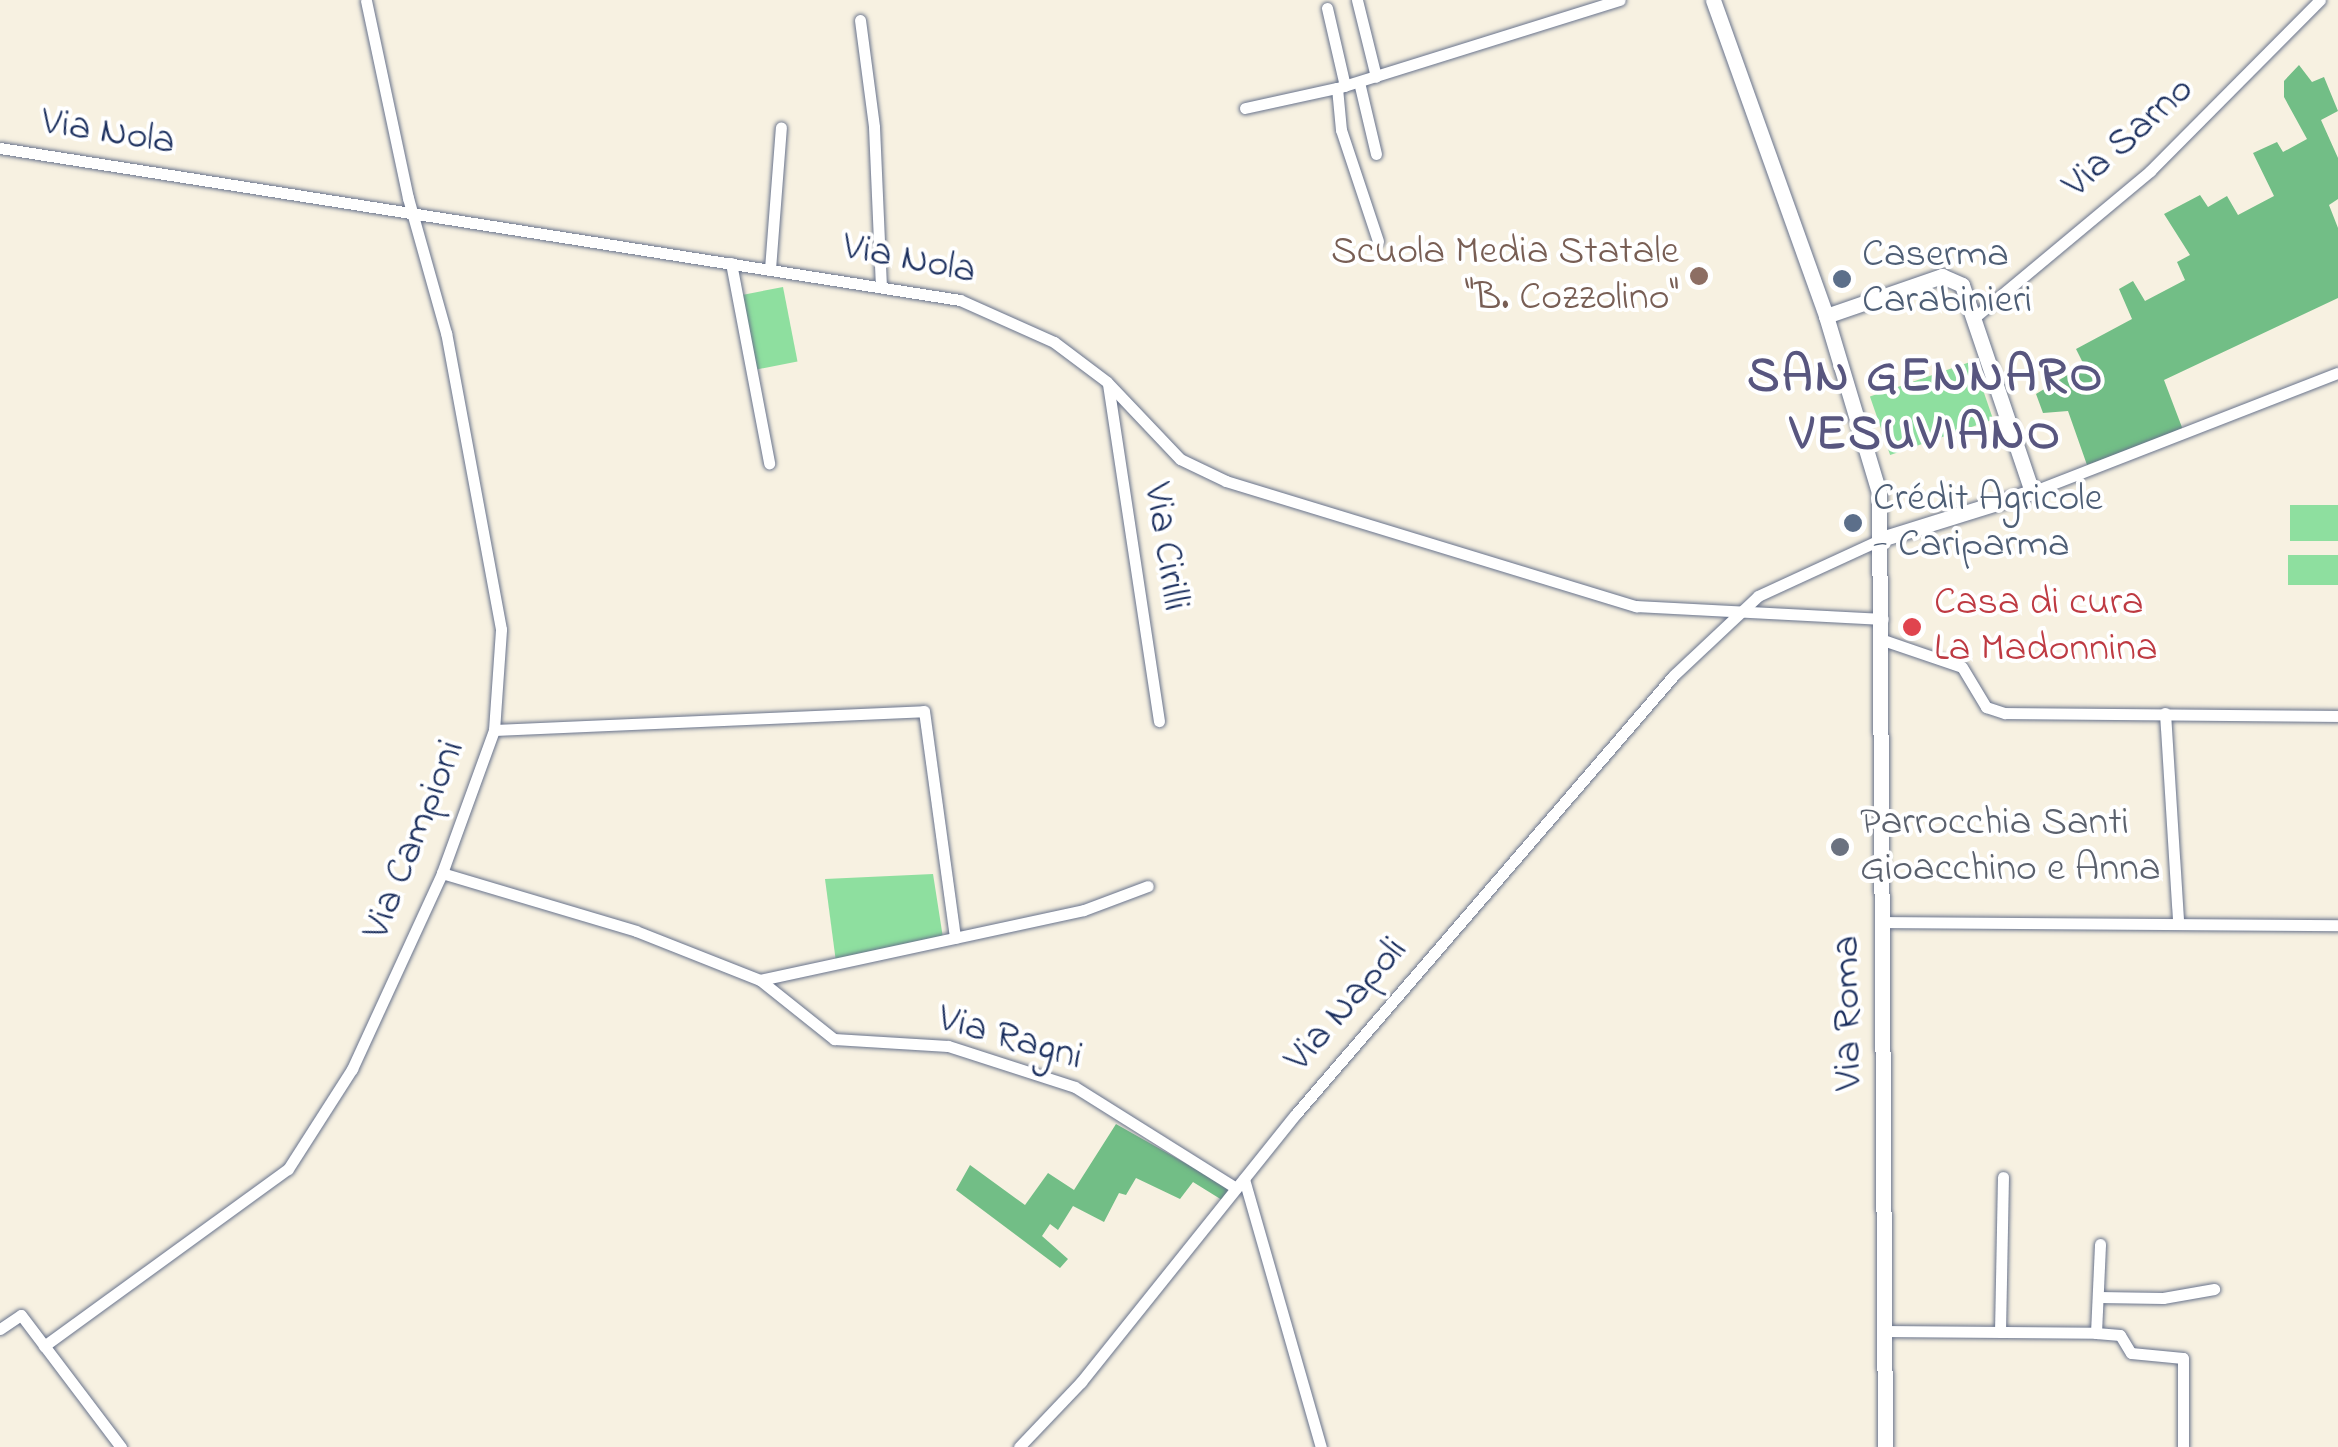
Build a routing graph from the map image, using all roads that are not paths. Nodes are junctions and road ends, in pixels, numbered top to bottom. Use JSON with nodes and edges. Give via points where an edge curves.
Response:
{"nodes":[{"id":1,"x":366,"y":0,"type":"edge"},
{"id":2,"x":1357,"y":0,"type":"edge"},
{"id":3,"x":1620,"y":0,"type":"edge"},
{"id":4,"x":1714,"y":0,"type":"edge"},
{"id":5,"x":2320,"y":0,"type":"edge"},
{"id":6,"x":2304,"y":5,"type":"edge"},
{"id":7,"x":1327,"y":8,"type":"dead end"},
{"id":8,"x":860,"y":20,"type":"dead end"},
{"id":9,"x":1376,"y":76,"type":"junction"},
{"id":10,"x":1358,"y":82,"type":"junction"},
{"id":11,"x":1341,"y":87,"type":"junction"},
{"id":12,"x":1245,"y":108,"type":"dead end"},
{"id":13,"x":782,"y":127,"type":"dead end"},
{"id":14,"x":0,"y":148,"type":"edge"},
{"id":15,"x":1376,"y":154,"type":"dead end"},
{"id":16,"x":418,"y":214,"type":"junction"},
{"id":17,"x":1378,"y":241,"type":"dead end"},
{"id":18,"x":731,"y":263,"type":"junction"},
{"id":19,"x":770,"y":269,"type":"junction"},
{"id":20,"x":882,"y":286,"type":"junction"},
{"id":21,"x":1826,"y":316,"type":"junction"},
{"id":22,"x":1974,"y":317,"type":"junction"},
{"id":23,"x":2338,"y":373,"type":"edge"},
{"id":24,"x":1107,"y":382,"type":"junction"},
{"id":25,"x":768,"y":463,"type":"dead end"},
{"id":26,"x":2032,"y":492,"type":"junction"},
{"id":27,"x":1884,"y":538,"type":"junction"},
{"id":28,"x":1736,"y":615,"type":"junction"},
{"id":29,"x":1882,"y":620,"type":"junction"},
{"id":30,"x":1882,"y":640,"type":"junction"},
{"id":31,"x":2164,"y":714,"type":"junction"},
{"id":32,"x":2338,"y":716,"type":"edge"},
{"id":33,"x":1159,"y":721,"type":"dead end"},
{"id":34,"x":494,"y":730,"type":"junction"},
{"id":35,"x":442,"y":873,"type":"junction"},
{"id":36,"x":1148,"y":886,"type":"dead end"},
{"id":37,"x":1880,"y":922,"type":"junction"},
{"id":38,"x":2178,"y":922,"type":"junction"},
{"id":39,"x":2338,"y":925,"type":"edge"},
{"id":40,"x":955,"y":938,"type":"junction"},
{"id":41,"x":760,"y":980,"type":"junction"},
{"id":42,"x":2003,"y":1177,"type":"dead end"},
{"id":43,"x":1240,"y":1184,"type":"junction"},
{"id":44,"x":2100,"y":1244,"type":"dead end"},
{"id":45,"x":2214,"y":1289,"type":"dead end"},
{"id":46,"x":2098,"y":1297,"type":"junction"},
{"id":47,"x":0,"y":1329,"type":"edge"},
{"id":48,"x":1882,"y":1331,"type":"junction"},
{"id":49,"x":2000,"y":1332,"type":"junction"},
{"id":50,"x":2096,"y":1332,"type":"junction"},
{"id":51,"x":44,"y":1346,"type":"junction"},
{"id":52,"x":121,"y":1447,"type":"edge"},
{"id":53,"x":1019,"y":1447,"type":"edge"},
{"id":54,"x":1321,"y":1447,"type":"edge"},
{"id":55,"x":1885,"y":1447,"type":"edge"},
{"id":56,"x":2183,"y":1447,"type":"edge"}],
"edges":[{"from":1,"to":16,"type":"street","name":"Via Campioni","via":[[408,198]]},
{"from":2,"to":9,"type":"street"},
{"from":3,"to":9,"type":"street"},
{"from":4,"to":21,"type":"main road","name":"Via Roma"},
{"from":5,"to":6,"type":"street","name":"Via Sarno"},
{"from":6,"to":22,"type":"street","name":"Via Sarno","via":[[2150,171]]},
{"from":7,"to":11,"type":"street"},
{"from":8,"to":20,"type":"street","via":[[874,127]]},
{"from":9,"to":10,"type":"street"},
{"from":10,"to":11,"type":"street"},
{"from":10,"to":15,"type":"street"},
{"from":11,"to":12,"type":"street"},
{"from":11,"to":17,"type":"street","via":[[1341,130]]},
{"from":13,"to":19,"type":"street"},
{"from":14,"to":16,"type":"street","name":"Via Nola"},
{"from":16,"to":18,"type":"street","name":"Via Nola"},
{"from":16,"to":34,"type":"street","name":"Via Campioni","via":[[502,629]]},
{"from":18,"to":19,"type":"street","name":"Via Nola"},
{"from":18,"to":25,"type":"street"},
{"from":19,"to":20,"type":"street","name":"Via Nola"},
{"from":20,"to":24,"type":"street","name":"Via Nola","via":[[960,300],[1013,319]]},
{"from":21,"to":22,"type":"main road","via":[[1942,276],[1962,284]]},
{"from":21,"to":27,"type":"main road","name":"Via Roma","via":[[1874,465]]},
{"from":22,"to":26,"type":"main road"},
{"from":23,"to":26,"type":"street"},
{"from":24,"to":28,"type":"street","name":"Via Nola","via":[[1170,450],[1208,474],[1636,606]]},
{"from":24,"to":33,"type":"street","name":"Via Cirilli"},
{"from":26,"to":27,"type":"main road"},
{"from":27,"to":28,"type":"street","name":"Via Napoli","via":[[1758,596]]},
{"from":27,"to":29,"type":"main road","name":"Via Roma"},
{"from":28,"to":29,"type":"street","name":"Via Nola"},
{"from":28,"to":43,"type":"street","name":"Via Napoli","via":[[1662,690]]},
{"from":29,"to":30,"type":"main road","name":"Via Roma"},
{"from":30,"to":31,"type":"street","via":[[1962,667],[1990,711]]},
{"from":30,"to":37,"type":"main road","name":"Via Roma"},
{"from":31,"to":32,"type":"street"},
{"from":31,"to":38,"type":"street"},
{"from":34,"to":35,"type":"street","name":"Via Campioni"},
{"from":34,"to":40,"type":"street","via":[[924,711]]},
{"from":35,"to":41,"type":"street","name":"Via Ragni","via":[[636,931]]},
{"from":35,"to":51,"type":"street","name":"Via Campioni","via":[[352,1069],[288,1169]]},
{"from":36,"to":40,"type":"street","name":"Via Ragni","via":[[1084,910]]},
{"from":37,"to":38,"type":"street"},
{"from":37,"to":48,"type":"main road","name":"Via Roma"},
{"from":38,"to":39,"type":"street"},
{"from":40,"to":41,"type":"street","name":"Via Ragni"},
{"from":41,"to":43,"type":"street","name":"Via Ragni","via":[[834,1039],[948,1046],[1075,1087]]},
{"from":42,"to":49,"type":"street"},
{"from":43,"to":53,"type":"street","name":"Via Napoli","via":[[1082,1382]]},
{"from":43,"to":54,"type":"street"},
{"from":44,"to":46,"type":"street"},
{"from":45,"to":46,"type":"street","via":[[2164,1298]]},
{"from":46,"to":50,"type":"street"},
{"from":47,"to":51,"type":"street","via":[[21,1315]]},
{"from":48,"to":49,"type":"street"},
{"from":48,"to":55,"type":"main road","name":"Via Roma"},
{"from":49,"to":50,"type":"street"},
{"from":50,"to":56,"type":"street","via":[[2120,1335],[2131,1353],[2183,1358]]},
{"from":51,"to":52,"type":"street"}]}
